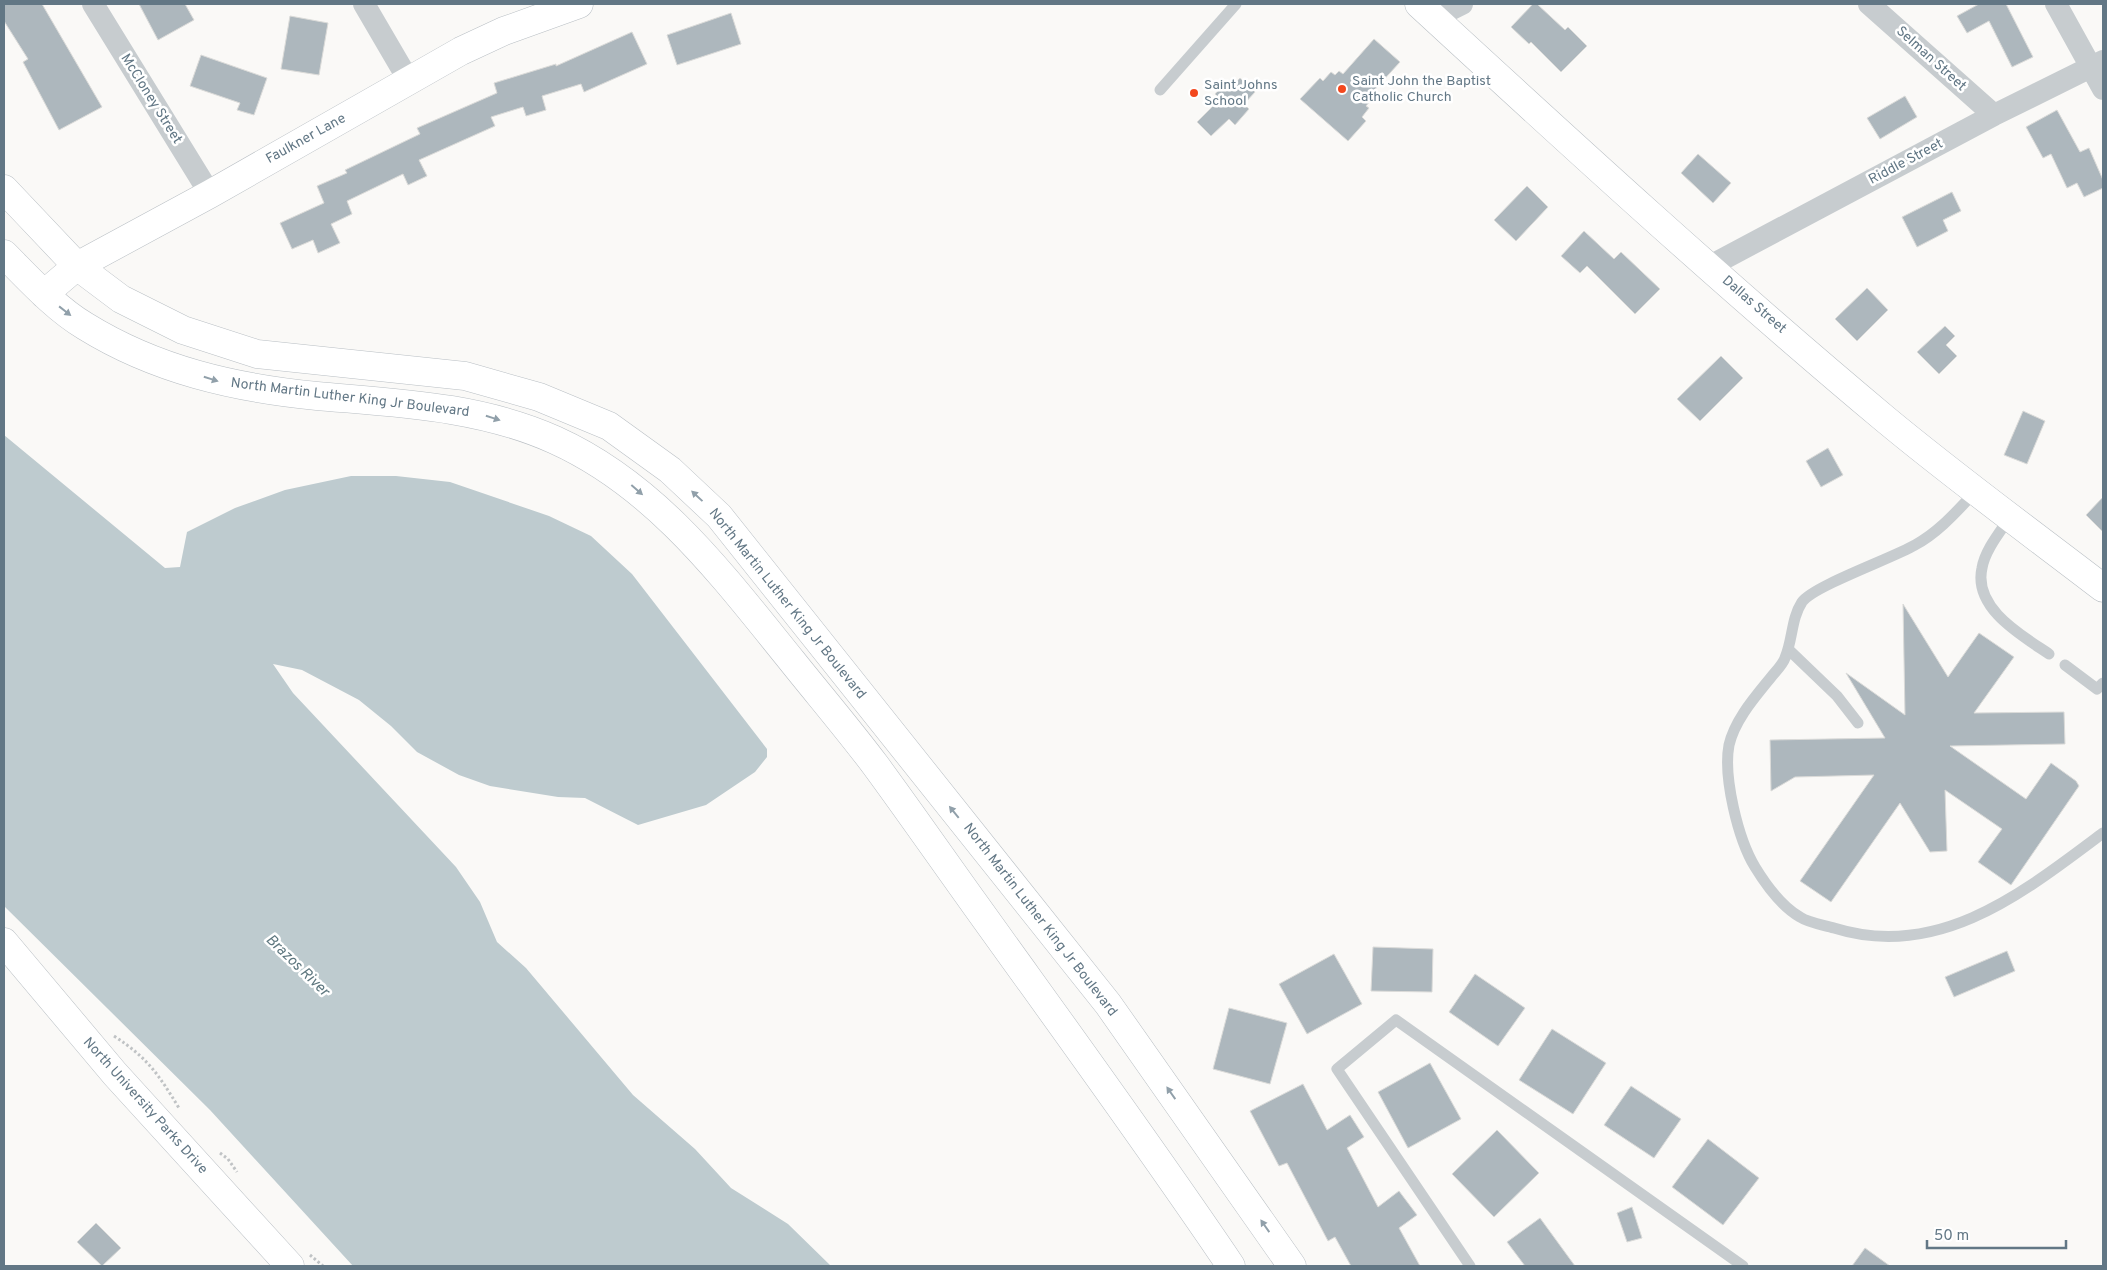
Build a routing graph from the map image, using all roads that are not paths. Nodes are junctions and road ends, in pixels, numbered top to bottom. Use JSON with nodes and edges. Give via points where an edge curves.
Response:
{"nodes":[{"id":1,"x":93,"y":4,"type":"edge"},
{"id":2,"x":364,"y":4,"type":"edge"},
{"id":3,"x":578,"y":4,"type":"edge"},
{"id":4,"x":1236,"y":4,"type":"edge"},
{"id":5,"x":1462,"y":4,"type":"edge"},
{"id":6,"x":1869,"y":4,"type":"edge"},
{"id":7,"x":2056,"y":4,"type":"edge"},
{"id":8,"x":1427,"y":11,"type":"edge"},
{"id":9,"x":2097,"y":64,"type":"edge"},
{"id":10,"x":409,"y":81,"type":"junction"},
{"id":11,"x":2103,"y":89,"type":"edge"},
{"id":12,"x":1160,"y":90,"type":"dead end"},
{"id":13,"x":1994,"y":115,"type":"junction"},
{"id":14,"x":4,"y":189,"type":"edge"},
{"id":15,"x":210,"y":194,"type":"junction"},
{"id":16,"x":4,"y":254,"type":"edge"},
{"id":17,"x":77,"y":266,"type":"junction"},
{"id":18,"x":1710,"y":266,"type":"junction"},
{"id":19,"x":44,"y":294,"type":"junction"},
{"id":20,"x":1976,"y":491,"type":"junction"},
{"id":21,"x":2010,"y":517,"type":"junction"},
{"id":22,"x":2103,"y":588,"type":"edge"},
{"id":23,"x":1788,"y":649,"type":"junction"},
{"id":24,"x":2049,"y":654,"type":"dead end"},
{"id":25,"x":2065,"y":665,"type":"dead end"},
{"id":26,"x":2103,"y":683,"type":"edge"},
{"id":27,"x":1858,"y":723,"type":"dead end"},
{"id":28,"x":2103,"y":833,"type":"edge"},
{"id":29,"x":4,"y":942,"type":"edge"},
{"id":30,"x":290,"y":1266,"type":"edge"},
{"id":31,"x":1231,"y":1266,"type":"edge"},
{"id":32,"x":1292,"y":1266,"type":"edge"},
{"id":33,"x":1470,"y":1266,"type":"edge"},
{"id":34,"x":1743,"y":1266,"type":"edge"}],
"edges":[{"from":1,"to":15,"type":"street","name":"McCloney Street"},
{"from":2,"to":10,"type":"street"},
{"from":3,"to":10,"type":"main road","name":"Faulkner Lane","via":[[504,31]]},
{"from":4,"to":12,"type":"lane"},
{"from":5,"to":8,"type":"street"},
{"from":6,"to":13,"type":"street","name":"Selman Street"},
{"from":7,"to":9,"type":"street"},
{"from":8,"to":18,"type":"main road","name":"Dallas Street"},
{"from":9,"to":11,"type":"street"},
{"from":9,"to":13,"type":"street","name":"Riddle Street"},
{"from":10,"to":15,"type":"main road","name":"Faulkner Lane"},
{"from":13,"to":18,"type":"street","name":"Riddle Street"},
{"from":14,"to":17,"type":"main road","name":"North Martin Luther King Jr Boulevard"},
{"from":15,"to":17,"type":"main road","name":"Faulkner Lane"},
{"from":16,"to":19,"type":"main road","name":"North Martin Luther King Jr Boulevard"},
{"from":17,"to":19,"type":"main road","name":"Faulkner Lane"},
{"from":32,"to":17,"type":"main road","name":"North Martin Luther King Jr Boulevard","one_way":true,"via":[[1108,1004],[719,516],[670,470],[609,426],[539,397],[465,376],[257,354],[183,330],[121,299]]},
{"from":18,"to":20,"type":"main road","name":"Dallas Street","via":[[1884,418]]},
{"from":19,"to":31,"type":"main road","name":"North Martin Luther King Jr Boulevard","one_way":true,"via":[[84,326],[164,364],[228,384],[398,402],[488,416],[554,440],[617,473],[715,565],[875,766]]},
{"from":20,"to":21,"type":"main road","name":"Dallas Street"},
{"from":20,"to":23,"type":"lane","via":[[1932,534],[1914,546],[1804,599],[1796,613]]},
{"from":21,"to":22,"type":"main road","name":"Dallas Street"},
{"from":21,"to":24,"type":"lane","via":[[1984,559],[1982,584],[1989,604],[2007,624]]},
{"from":23,"to":27,"type":"lane","via":[[1837,696]]},
{"from":23,"to":28,"type":"lane","via":[[1785,660],[1744,711],[1730,744],[1727,772],[1748,856],[1768,889],[1800,917],[1855,935],[1907,937],[1959,924],[2021,892]]},
{"from":25,"to":26,"type":"lane","via":[[2098,689]]},
{"from":29,"to":30,"type":"main road","name":"North University Parks Drive","via":[[115,1074]]},
{"from":33,"to":34,"type":"lane","via":[[1337,1069],[1396,1020]]}]}
